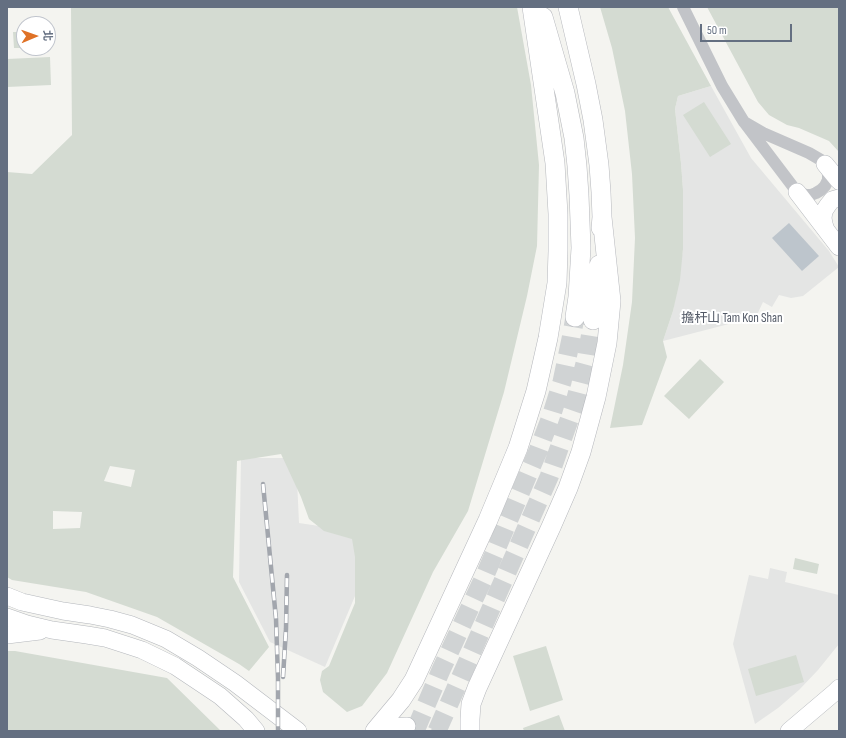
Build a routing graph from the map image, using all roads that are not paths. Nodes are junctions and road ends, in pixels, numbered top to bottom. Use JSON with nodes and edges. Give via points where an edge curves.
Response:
{"nodes":[{"id":1,"x":532,"y":7,"type":"edge"},
{"id":2,"x":539,"y":7,"type":"edge"},
{"id":3,"x":568,"y":7,"type":"edge"},
{"id":4,"x":683,"y":7,"type":"edge"},
{"id":5,"x":744,"y":122,"type":"junction"},
{"id":6,"x":825,"y":164,"type":"junction"},
{"id":7,"x":839,"y":181,"type":"edge"},
{"id":8,"x":797,"y":192,"type":"junction"},
{"id":9,"x":839,"y":198,"type":"edge"},
{"id":10,"x":602,"y":217,"type":"junction"},
{"id":11,"x":826,"y":230,"type":"junction"},
{"id":12,"x":839,"y":247,"type":"edge"},
{"id":13,"x":7,"y":596,"type":"edge"},
{"id":14,"x":7,"y":617,"type":"edge"},
{"id":15,"x":52,"y":630,"type":"junction"},
{"id":16,"x":7,"y":635,"type":"edge"},
{"id":17,"x":839,"y":688,"type":"edge"},
{"id":18,"x":406,"y":726,"type":"tunnel mouth"},
{"id":19,"x":256,"y":731,"type":"edge"},
{"id":20,"x":298,"y":731,"type":"edge"},
{"id":21,"x":376,"y":731,"type":"edge"},
{"id":22,"x":470,"y":731,"type":"edge"},
{"id":23,"x":789,"y":731,"type":"edge"}],
"edges":[{"from":1,"to":21,"type":"main road","via":[[555,163],[558,214],[557,283],[548,338],[536,391],[518,448],[488,520],[414,680]]},
{"from":2,"to":10,"type":"main road","via":[[565,93],[574,138],[581,248],[578,296],[584,318],[598,270]]},
{"from":3,"to":10,"type":"main road","via":[[593,120]]},
{"from":4,"to":5,"type":"street","via":[[722,86]]},
{"from":5,"to":6,"type":"street"},
{"from":5,"to":8,"type":"street"},
{"from":6,"to":7,"type":"main road"},
{"from":6,"to":8,"type":"street","via":[[828,175],[825,186],[816,194],[806,195]]},
{"from":8,"to":11,"type":"main road"},
{"from":9,"to":11,"type":"main road","via":[[832,200],[824,211]]},
{"from":10,"to":22,"type":"main road","via":[[611,301],[607,343],[591,416],[568,488],[477,688],[471,704]]},
{"from":11,"to":12,"type":"main road"},
{"from":13,"to":20,"type":"main road","via":[[22,602],[110,619],[166,639],[234,683]]},
{"from":14,"to":15,"type":"main road"},
{"from":15,"to":16,"type":"main road"},
{"from":15,"to":19,"type":"main road","via":[[105,638],[142,650],[175,666],[220,696]]},
{"from":17,"to":23,"type":"main road"},
{"from":18,"to":21,"type":"main road"}]}
